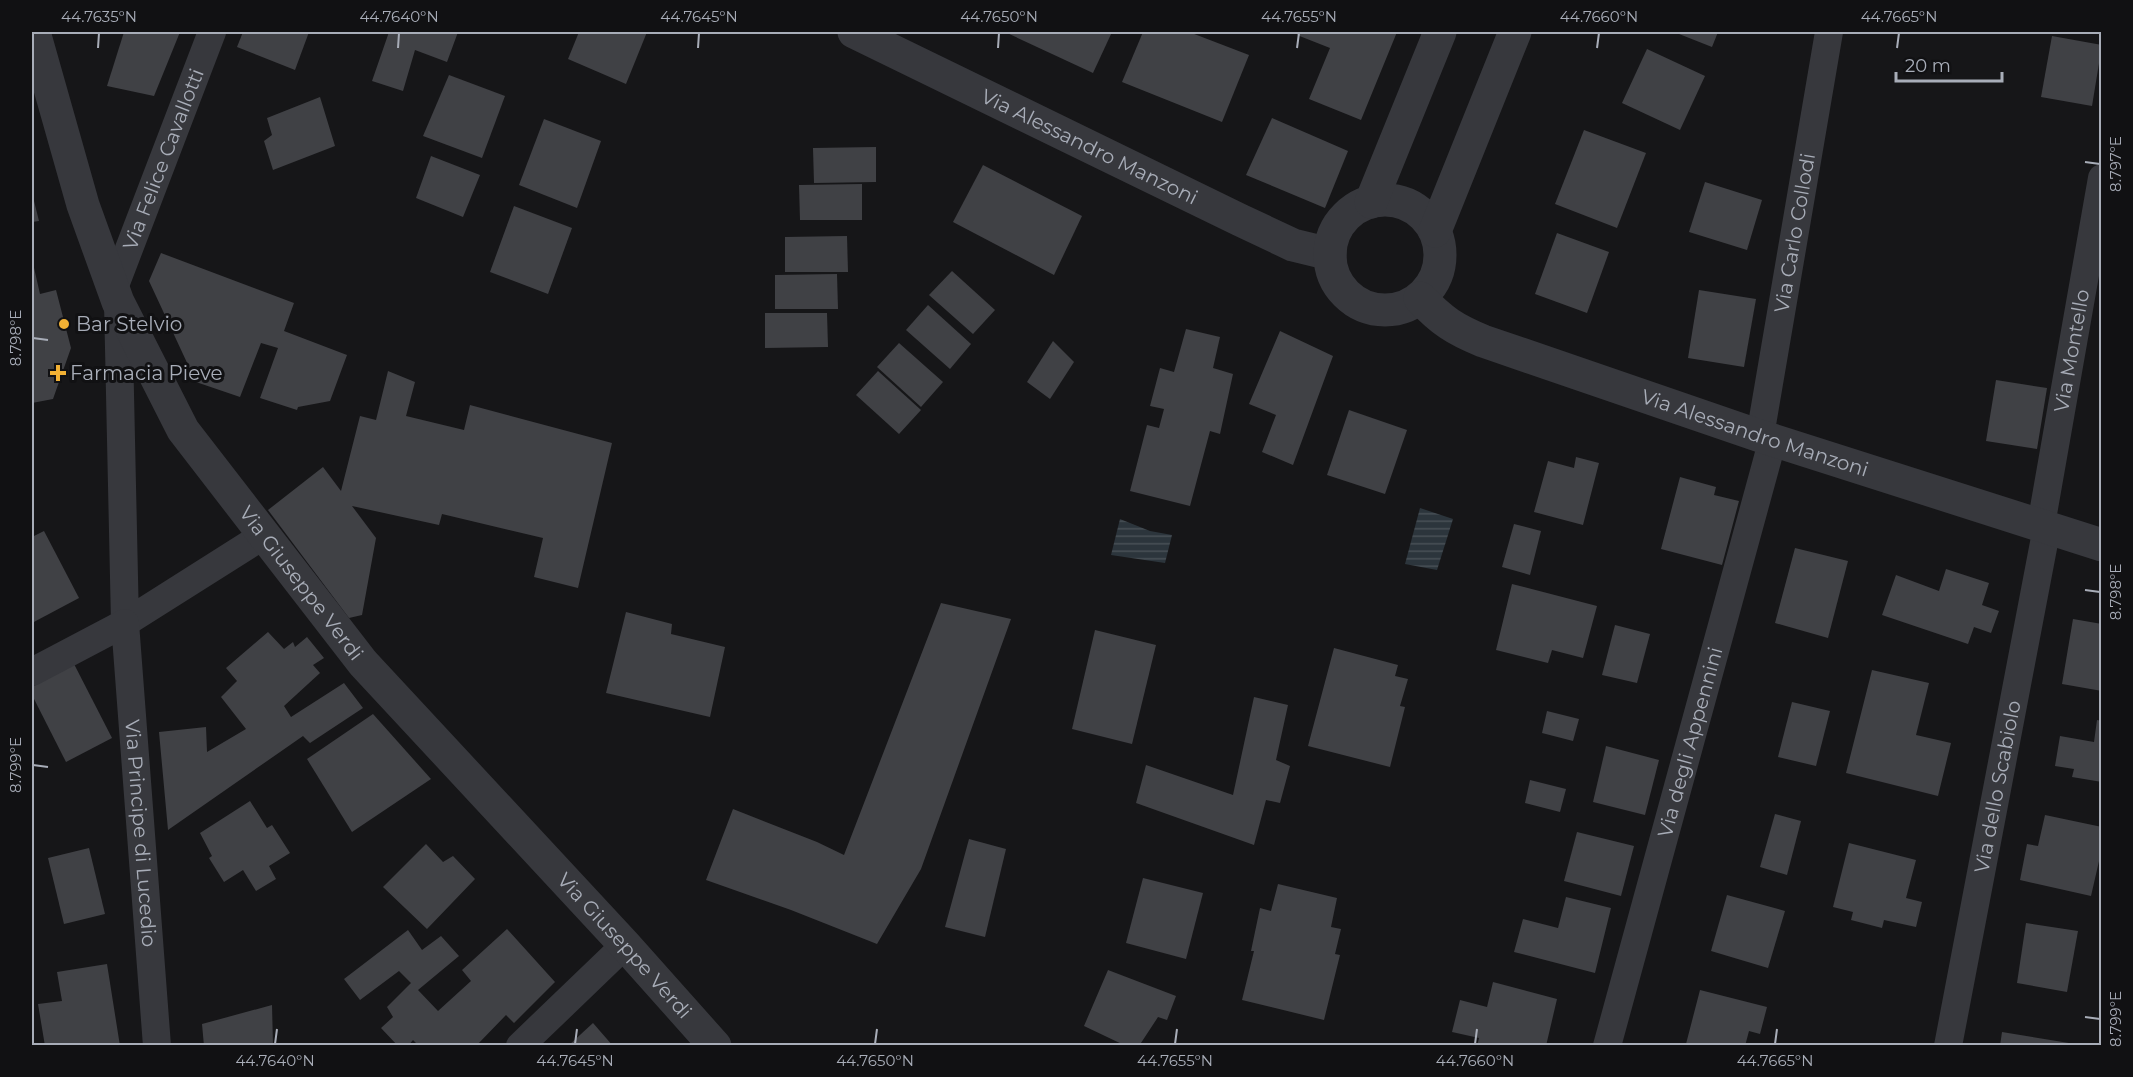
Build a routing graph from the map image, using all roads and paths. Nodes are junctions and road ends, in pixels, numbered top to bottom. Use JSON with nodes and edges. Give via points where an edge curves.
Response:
{"nodes":[{"id":1,"x":34,"y":32,"type":"edge"},
{"id":2,"x":212,"y":32,"type":"edge"},
{"id":3,"x":854,"y":32,"type":"edge"},
{"id":4,"x":1440,"y":32,"type":"edge"},
{"id":5,"x":1515,"y":32,"type":"edge"},
{"id":6,"x":1829,"y":32,"type":"edge"},
{"id":7,"x":2102,"y":178,"type":"edge"},
{"id":8,"x":1371,"y":202,"type":"junction"},
{"id":9,"x":1435,"y":231,"type":"junction"},
{"id":10,"x":1330,"y":254,"type":"junction"},
{"id":11,"x":116,"y":295,"type":"junction"},
{"id":12,"x":1420,"y":298,"type":"junction"},
{"id":13,"x":1766,"y":437,"type":"junction"},
{"id":14,"x":2044,"y":526,"type":"junction"},
{"id":15,"x":264,"y":535,"type":"junction"},
{"id":16,"x":2102,"y":545,"type":"edge"},
{"id":17,"x":125,"y":623,"type":"junction"},
{"id":18,"x":32,"y":672,"type":"edge"},
{"id":19,"x":625,"y":945,"type":"junction"},
{"id":20,"x":157,"y":1046,"type":"edge"},
{"id":21,"x":520,"y":1046,"type":"edge"},
{"id":22,"x":715,"y":1046,"type":"edge"},
{"id":23,"x":1607,"y":1046,"type":"edge"},
{"id":24,"x":1948,"y":1046,"type":"edge"}],
"edges":[{"from":1,"to":11,"type":"street","name":"Via Giuseppe Verdi","via":[[82,205]]},
{"from":2,"to":11,"type":"street","name":"Via Felice Cavallotti"},
{"from":3,"to":10,"type":"street","name":"Via Alessandro Manzoni","via":[[1293,245]]},
{"from":4,"to":8,"type":"street"},
{"from":5,"to":9,"type":"street"},
{"from":6,"to":13,"type":"street","name":"Via Carlo Collodi"},
{"from":7,"to":14,"type":"street","name":"Via Montello"},
{"from":8,"to":9,"type":"street","via":[[1386,200],[1415,208]]},
{"from":8,"to":10,"type":"street","via":[[1358,207],[1338,227]]},
{"from":9,"to":12,"type":"street","via":[[1439,267]]},
{"from":10,"to":12,"type":"street","via":[[1338,284],[1361,305],[1391,310]]},
{"from":11,"to":15,"type":"street","name":"Via Giuseppe Verdi","via":[[183,430]]},
{"from":11,"to":17,"type":"street","name":"Via Principe di Lucedio"},
{"from":12,"to":13,"type":"street","name":"Via Alessandro Manzoni","via":[[1458,331]]},
{"from":13,"to":14,"type":"street","name":"Via Alessandro Manzoni"},
{"from":13,"to":23,"type":"street","name":"Via degli Appennini"},
{"from":14,"to":16,"type":"street","name":"Via Alessandro Manzoni"},
{"from":14,"to":24,"type":"street","name":"Via dello Scabiolo"},
{"from":15,"to":17,"type":"street"},
{"from":15,"to":19,"type":"street","name":"Via Giuseppe Verdi","via":[[363,663]]},
{"from":17,"to":18,"type":"street"},
{"from":17,"to":20,"type":"street","name":"Via Principe di Lucedio"},
{"from":19,"to":21,"type":"street"},
{"from":19,"to":22,"type":"street","name":"Via Giuseppe Verdi"}]}
